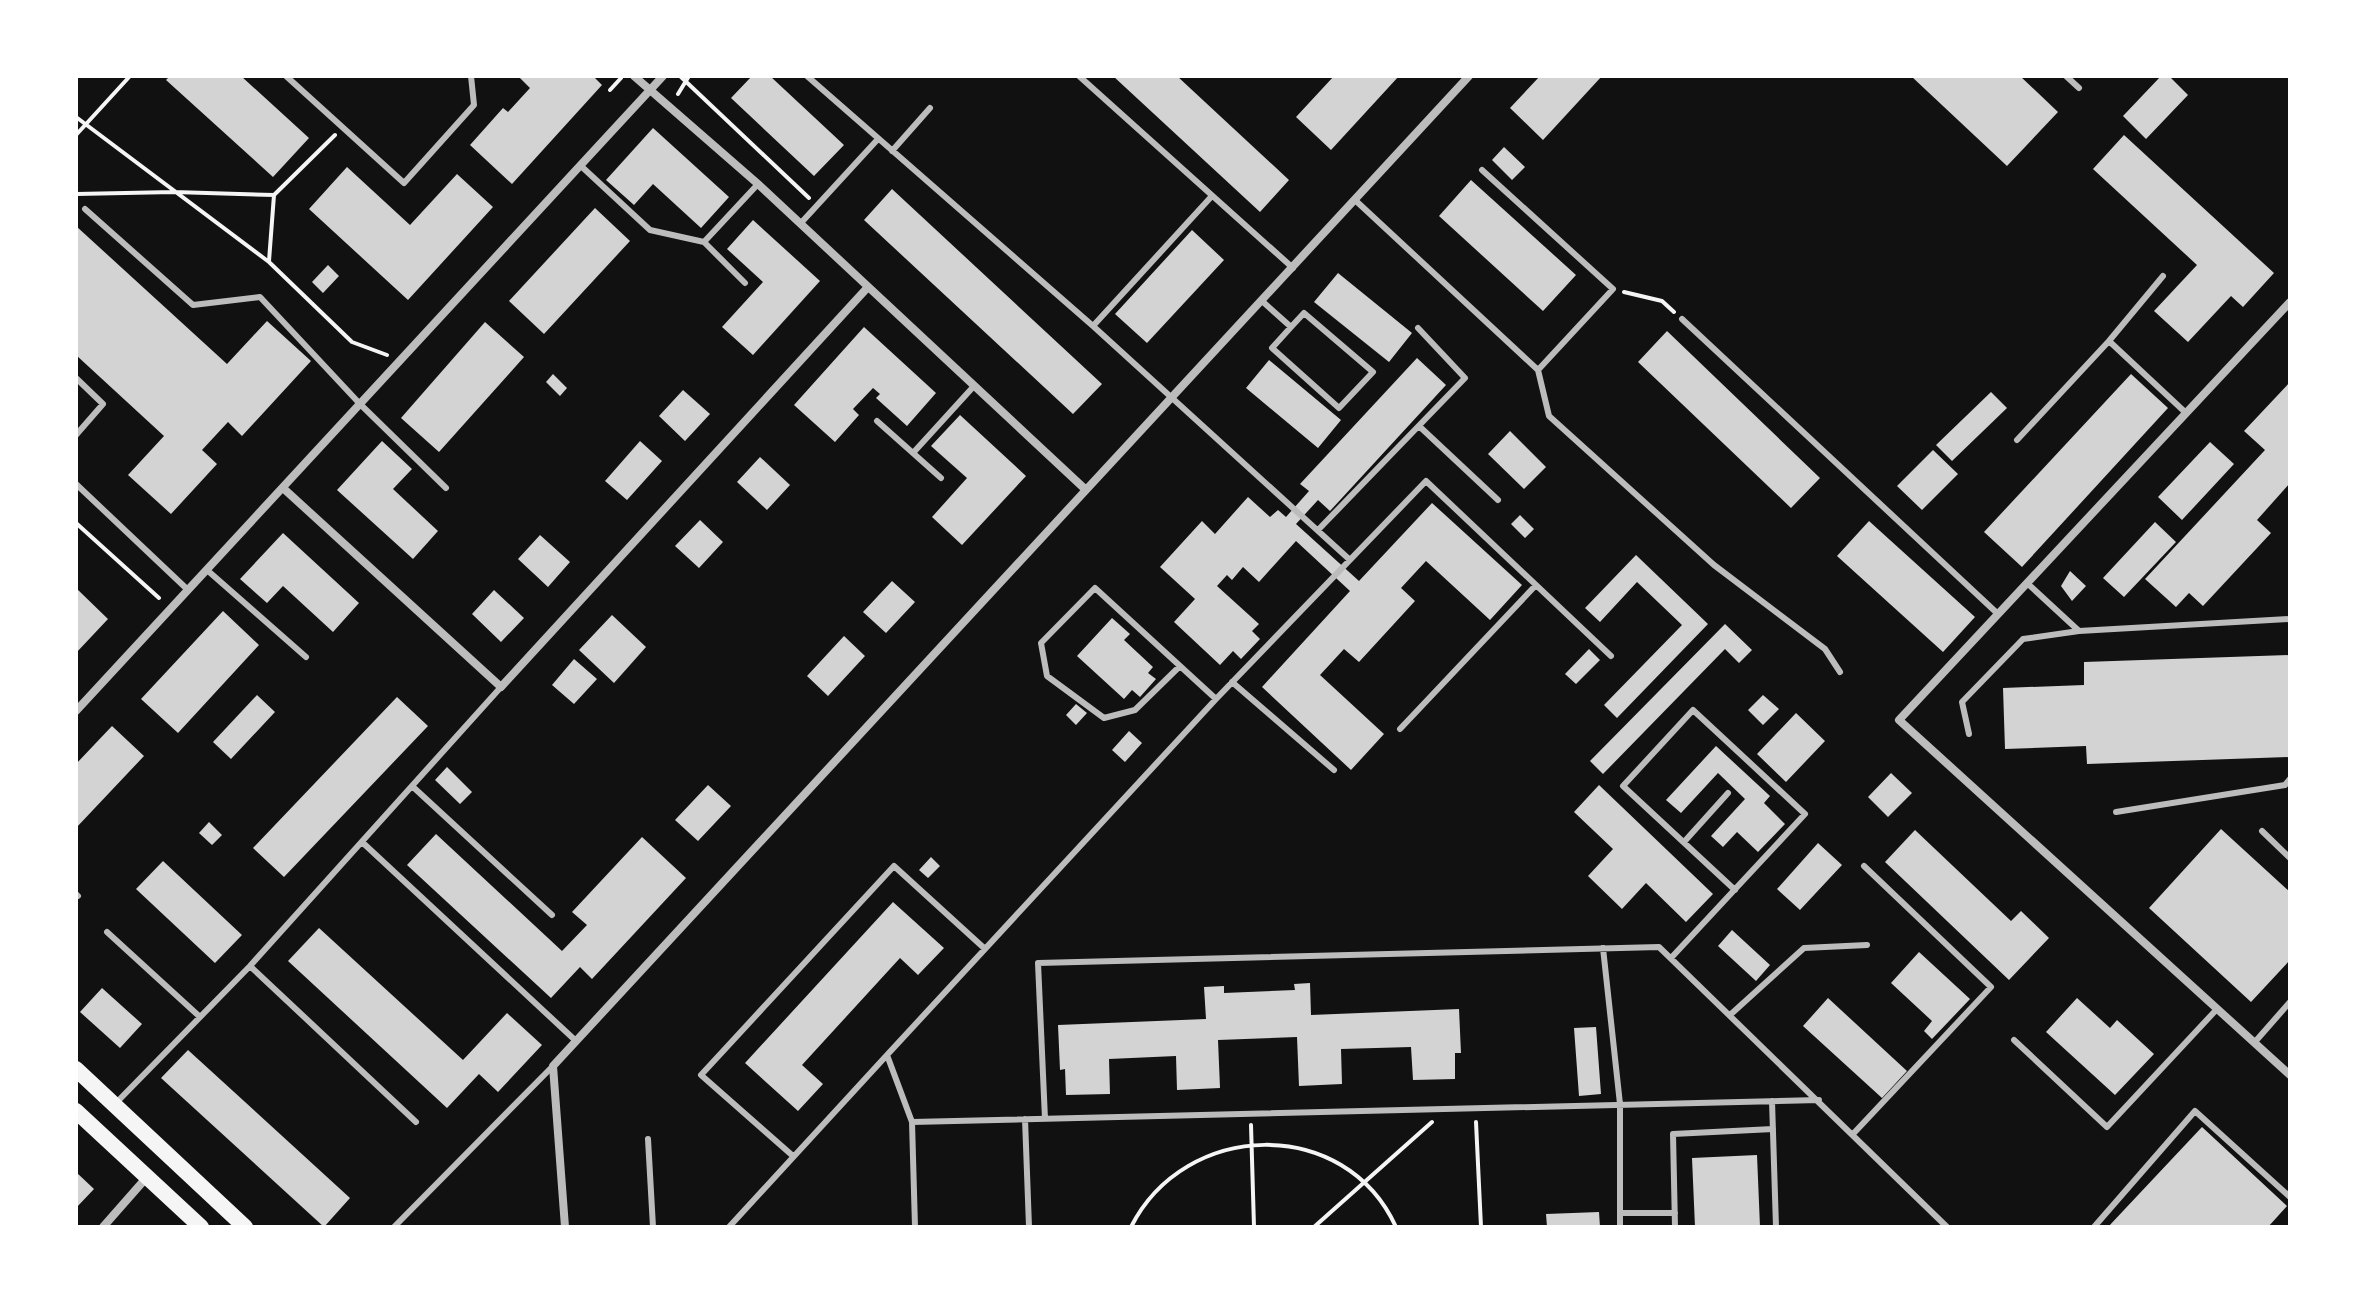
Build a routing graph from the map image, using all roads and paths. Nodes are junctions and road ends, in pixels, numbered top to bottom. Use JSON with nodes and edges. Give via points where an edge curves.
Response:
{"nodes":[{"id":1,"x":130,"y":76,"type":"edge"},
{"id":2,"x":286,"y":76,"type":"edge"},
{"id":3,"x":471,"y":76,"type":"edge"},
{"id":4,"x":622,"y":76,"type":"edge"},
{"id":5,"x":634,"y":76,"type":"edge"},
{"id":6,"x":663,"y":76,"type":"edge"},
{"id":7,"x":680,"y":76,"type":"edge"},
{"id":8,"x":807,"y":76,"type":"edge"},
{"id":9,"x":1079,"y":76,"type":"edge"},
{"id":10,"x":1469,"y":76,"type":"edge"},
{"id":11,"x":2066,"y":76,"type":"edge"},
{"id":12,"x":2079,"y":88,"type":"dead end"},
{"id":13,"x":610,"y":90,"type":"dead end"},
{"id":14,"x":650,"y":90,"type":"junction"},
{"id":15,"x":930,"y":108,"type":"dead end"},
{"id":16,"x":76,"y":117,"type":"edge"},
{"id":17,"x":85,"y":125,"type":"junction"},
{"id":18,"x":342,"y":128,"type":"junction"},
{"id":19,"x":76,"y":135,"type":"edge"},
{"id":20,"x":878,"y":139,"type":"junction"},
{"id":21,"x":892,"y":151,"type":"junction"},
{"id":22,"x":581,"y":166,"type":"junction"},
{"id":23,"x":1482,"y":170,"type":"dead end"},
{"id":24,"x":758,"y":184,"type":"junction"},
{"id":25,"x":174,"y":192,"type":"junction"},
{"id":26,"x":76,"y":194,"type":"edge"},
{"id":27,"x":274,"y":195,"type":"junction"},
{"id":28,"x":1211,"y":197,"type":"junction"},
{"id":29,"x":1355,"y":200,"type":"junction"},
{"id":30,"x":817,"y":205,"type":"junction"},
{"id":31,"x":85,"y":209,"type":"dead end"},
{"id":32,"x":800,"y":224,"type":"junction"},
{"id":33,"x":704,"y":242,"type":"junction"},
{"id":34,"x":269,"y":262,"type":"junction"},
{"id":35,"x":1293,"y":268,"type":"junction"},
{"id":36,"x":2163,"y":276,"type":"dead end"},
{"id":37,"x":745,"y":283,"type":"dead end"},
{"id":38,"x":868,"y":287,"type":"junction"},
{"id":39,"x":1613,"y":289,"type":"junction"},
{"id":40,"x":1262,"y":301,"type":"junction"},
{"id":41,"x":1662,"y":301,"type":"dead end"},
{"id":42,"x":2290,"y":302,"type":"edge"},
{"id":43,"x":1682,"y":319,"type":"dead end"},
{"id":44,"x":1093,"y":326,"type":"junction"},
{"id":45,"x":1291,"y":327,"type":"junction"},
{"id":46,"x":1418,"y":328,"type":"dead end"},
{"id":47,"x":2109,"y":341,"type":"junction"},
{"id":48,"x":401,"y":361,"type":"junction"},
{"id":49,"x":1538,"y":370,"type":"junction"},
{"id":50,"x":76,"y":378,"type":"edge"},
{"id":51,"x":974,"y":386,"type":"junction"},
{"id":52,"x":1172,"y":398,"type":"junction"},
{"id":53,"x":360,"y":404,"type":"junction"},
{"id":54,"x":2186,"y":413,"type":"junction"},
{"id":55,"x":877,"y":421,"type":"dead end"},
{"id":56,"x":1419,"y":426,"type":"junction"},
{"id":57,"x":76,"y":435,"type":"edge"},
{"id":58,"x":2017,"y":440,"type":"dead end"},
{"id":59,"x":913,"y":453,"type":"junction"},
{"id":60,"x":941,"y":478,"type":"dead end"},
{"id":61,"x":76,"y":484,"type":"edge"},
{"id":62,"x":283,"y":488,"type":"junction"},
{"id":63,"x":446,"y":488,"type":"dead end"},
{"id":64,"x":1086,"y":490,"type":"junction"},
{"id":65,"x":1498,"y":500,"type":"dead end"},
{"id":66,"x":76,"y":523,"type":"edge"},
{"id":67,"x":1318,"y":530,"type":"junction"},
{"id":68,"x":1350,"y":560,"type":"junction"},
{"id":69,"x":207,"y":570,"type":"junction"},
{"id":70,"x":2027,"y":583,"type":"junction"},
{"id":71,"x":1536,"y":585,"type":"junction"},
{"id":72,"x":188,"y":590,"type":"junction"},
{"id":73,"x":159,"y":598,"type":"dead end"},
{"id":74,"x":1998,"y":614,"type":"junction"},
{"id":75,"x":2290,"y":619,"type":"edge"},
{"id":76,"x":2079,"y":631,"type":"junction"},
{"id":77,"x":1611,"y":656,"type":"dead end"},
{"id":78,"x":306,"y":657,"type":"dead end"},
{"id":79,"x":1180,"y":666,"type":"junction"},
{"id":80,"x":1840,"y":672,"type":"dead end"},
{"id":81,"x":1232,"y":682,"type":"junction"},
{"id":82,"x":501,"y":687,"type":"junction"},
{"id":83,"x":1216,"y":699,"type":"junction"},
{"id":84,"x":76,"y":711,"type":"edge"},
{"id":85,"x":1400,"y":729,"type":"dead end"},
{"id":86,"x":1969,"y":734,"type":"dead end"},
{"id":87,"x":1334,"y":770,"type":"dead end"},
{"id":88,"x":2290,"y":779,"type":"edge"},
{"id":89,"x":412,"y":786,"type":"junction"},
{"id":90,"x":1728,"y":793,"type":"dead end"},
{"id":91,"x":2116,"y":812,"type":"dead end"},
{"id":92,"x":2262,"y":831,"type":"dead end"},
{"id":93,"x":362,"y":842,"type":"junction"},
{"id":94,"x":1684,"y":842,"type":"junction"},
{"id":95,"x":2290,"y":858,"type":"edge"},
{"id":96,"x":1864,"y":866,"type":"dead end"},
{"id":97,"x":1735,"y":890,"type":"junction"},
{"id":98,"x":552,"y":915,"type":"dead end"},
{"id":99,"x":107,"y":932,"type":"dead end"},
{"id":100,"x":1867,"y":945,"type":"dead end"},
{"id":101,"x":984,"y":948,"type":"junction"},
{"id":102,"x":1603,"y":948,"type":"junction"},
{"id":103,"x":1671,"y":958,"type":"junction"},
{"id":104,"x":250,"y":966,"type":"junction"},
{"id":105,"x":2290,"y":1002,"type":"edge"},
{"id":106,"x":2217,"y":1009,"type":"junction"},
{"id":107,"x":1730,"y":1015,"type":"junction"},
{"id":108,"x":200,"y":1017,"type":"junction"},
{"id":109,"x":2014,"y":1040,"type":"dead end"},
{"id":110,"x":576,"y":1041,"type":"junction"},
{"id":111,"x":2254,"y":1043,"type":"junction"},
{"id":112,"x":887,"y":1055,"type":"junction"},
{"id":113,"x":553,"y":1066,"type":"junction"},
{"id":114,"x":76,"y":1069,"type":"edge"},
{"id":115,"x":2290,"y":1075,"type":"edge"},
{"id":116,"x":1819,"y":1100,"type":"junction"},
{"id":117,"x":1772,"y":1101,"type":"junction"},
{"id":118,"x":1620,"y":1104,"type":"junction"},
{"id":119,"x":114,"y":1105,"type":"junction"},
{"id":120,"x":1475,"y":1108,"type":"junction"},
{"id":121,"x":1447,"y":1109,"type":"junction"},
{"id":122,"x":76,"y":1111,"type":"edge"},
{"id":123,"x":1250,"y":1114,"type":"junction"},
{"id":124,"x":1025,"y":1119,"type":"junction"},
{"id":125,"x":1045,"y":1119,"type":"junction"},
{"id":126,"x":416,"y":1122,"type":"dead end"},
{"id":127,"x":912,"y":1122,"type":"junction"},
{"id":128,"x":1773,"y":1129,"type":"junction"},
{"id":129,"x":1853,"y":1134,"type":"junction"},
{"id":130,"x":648,"y":1139,"type":"dead end"},
{"id":131,"x":1252,"y":1145,"type":"junction"},
{"id":132,"x":793,"y":1156,"type":"junction"},
{"id":133,"x":148,"y":1176,"type":"junction"},
{"id":134,"x":1363,"y":1183,"type":"junction"},
{"id":135,"x":2290,"y":1197,"type":"edge"},
{"id":136,"x":1620,"y":1213,"type":"junction"},
{"id":137,"x":1675,"y":1213,"type":"junction"},
{"id":138,"x":103,"y":1227,"type":"edge"},
{"id":139,"x":201,"y":1227,"type":"edge"},
{"id":140,"x":245,"y":1227,"type":"edge"},
{"id":141,"x":394,"y":1227,"type":"edge"},
{"id":142,"x":565,"y":1227,"type":"edge"},
{"id":143,"x":653,"y":1227,"type":"edge"},
{"id":144,"x":729,"y":1227,"type":"edge"},
{"id":145,"x":915,"y":1227,"type":"edge"},
{"id":146,"x":1029,"y":1227,"type":"edge"},
{"id":147,"x":1131,"y":1227,"type":"edge"},
{"id":148,"x":1254,"y":1227,"type":"edge"},
{"id":149,"x":1314,"y":1227,"type":"edge"},
{"id":150,"x":1396,"y":1227,"type":"edge"},
{"id":151,"x":1481,"y":1227,"type":"edge"},
{"id":152,"x":1620,"y":1227,"type":"edge"},
{"id":153,"x":1675,"y":1227,"type":"edge"},
{"id":154,"x":1776,"y":1227,"type":"edge"},
{"id":155,"x":1947,"y":1227,"type":"edge"},
{"id":156,"x":2094,"y":1227,"type":"edge"}],
"edges":[{"from":1,"to":17,"type":"path"},
{"from":2,"to":18,"type":"lane"},
{"from":3,"to":18,"type":"lane","via":[[474,105],[404,183]]},
{"from":4,"to":13,"type":"path"},
{"from":5,"to":14,"type":"street"},
{"from":6,"to":14,"type":"street"},
{"from":7,"to":30,"type":"path"},
{"from":8,"to":20,"type":"lane"},
{"from":9,"to":28,"type":"lane"},
{"from":10,"to":29,"type":"street"},
{"from":11,"to":12,"type":"lane"},
{"from":14,"to":22,"type":"street"},
{"from":14,"to":24,"type":"street"},
{"from":15,"to":21,"type":"lane"},
{"from":16,"to":17,"type":"path"},
{"from":17,"to":19,"type":"path"},
{"from":17,"to":25,"type":"path"},
{"from":18,"to":27,"type":"path"},
{"from":20,"to":21,"type":"lane"},
{"from":20,"to":30,"type":"lane"},
{"from":21,"to":44,"type":"lane"},
{"from":22,"to":33,"type":"lane","via":[[650,230]]},
{"from":22,"to":48,"type":"street"},
{"from":23,"to":39,"type":"lane"},
{"from":24,"to":32,"type":"street"},
{"from":24,"to":33,"type":"lane"},
{"from":25,"to":26,"type":"path"},
{"from":25,"to":27,"type":"path"},
{"from":25,"to":34,"type":"path"},
{"from":27,"to":34,"type":"path"},
{"from":28,"to":35,"type":"lane"},
{"from":28,"to":44,"type":"lane"},
{"from":29,"to":35,"type":"street"},
{"from":29,"to":49,"type":"lane"},
{"from":30,"to":32,"type":"lane"},
{"from":31,"to":53,"type":"lane","via":[[193,305],[260,297]]},
{"from":32,"to":38,"type":"street"},
{"from":33,"to":37,"type":"lane"},
{"from":34,"to":48,"type":"path","via":[[352,342]]},
{"from":35,"to":40,"type":"street"},
{"from":36,"to":47,"type":"lane"},
{"from":38,"to":51,"type":"street"},
{"from":38,"to":82,"type":"street"},
{"from":39,"to":41,"type":"path"},
{"from":39,"to":49,"type":"lane"},
{"from":40,"to":45,"type":"lane"},
{"from":40,"to":52,"type":"street"},
{"from":42,"to":54,"type":"street"},
{"from":43,"to":74,"type":"lane"},
{"from":44,"to":52,"type":"lane"},
{"from":45,"to":45,"type":"lane","via":[[1272,348],[1339,408],[1373,372],[1304,313]]},
{"from":46,"to":56,"type":"lane","via":[[1465,378]]},
{"from":47,"to":54,"type":"lane"},
{"from":47,"to":58,"type":"lane"},
{"from":48,"to":53,"type":"street"},
{"from":49,"to":80,"type":"lane","via":[[1549,416],[1714,565],[1825,649]]},
{"from":50,"to":57,"type":"lane","via":[[103,404]]},
{"from":51,"to":59,"type":"lane"},
{"from":51,"to":64,"type":"street"},
{"from":52,"to":64,"type":"street"},
{"from":52,"to":67,"type":"lane"},
{"from":53,"to":62,"type":"street"},
{"from":53,"to":63,"type":"lane"},
{"from":54,"to":70,"type":"street"},
{"from":55,"to":59,"type":"lane"},
{"from":56,"to":65,"type":"lane"},
{"from":56,"to":67,"type":"lane"},
{"from":59,"to":60,"type":"lane"},
{"from":61,"to":72,"type":"lane"},
{"from":62,"to":69,"type":"street"},
{"from":62,"to":82,"type":"street"},
{"from":64,"to":110,"type":"street"},
{"from":66,"to":73,"type":"path"},
{"from":67,"to":68,"type":"lane"},
{"from":68,"to":71,"type":"lane","via":[[1426,481]]},
{"from":68,"to":81,"type":"lane"},
{"from":69,"to":72,"type":"street"},
{"from":69,"to":78,"type":"lane"},
{"from":70,"to":74,"type":"street"},
{"from":70,"to":76,"type":"lane"},
{"from":71,"to":77,"type":"lane"},
{"from":71,"to":85,"type":"lane"},
{"from":72,"to":84,"type":"street"},
{"from":74,"to":106,"type":"street","via":[[1899,720]]},
{"from":75,"to":76,"type":"lane"},
{"from":76,"to":86,"type":"lane","via":[[2023,639],[1962,702]]},
{"from":79,"to":79,"type":"lane","via":[[1095,588],[1041,643],[1047,676],[1104,718],[1135,710]]},
{"from":79,"to":83,"type":"lane"},
{"from":81,"to":83,"type":"lane"},
{"from":81,"to":87,"type":"lane"},
{"from":82,"to":89,"type":"lane"},
{"from":83,"to":101,"type":"lane"},
{"from":88,"to":91,"type":"lane","via":[[2285,785]]},
{"from":89,"to":93,"type":"lane"},
{"from":89,"to":98,"type":"lane"},
{"from":90,"to":94,"type":"lane"},
{"from":92,"to":95,"type":"lane"},
{"from":93,"to":104,"type":"lane"},
{"from":93,"to":110,"type":"lane"},
{"from":94,"to":97,"type":"lane"},
{"from":94,"to":97,"type":"lane","via":[[1623,786],[1693,710],[1805,814]]},
{"from":96,"to":129,"type":"lane","via":[[1991,987]]},
{"from":97,"to":103,"type":"lane"},
{"from":99,"to":108,"type":"lane"},
{"from":100,"to":107,"type":"lane","via":[[1804,948]]},
{"from":101,"to":112,"type":"lane"},
{"from":101,"to":132,"type":"lane","via":[[894,866],[701,1075]]},
{"from":102,"to":103,"type":"lane","via":[[1659,947]]},
{"from":102,"to":118,"type":"lane"},
{"from":102,"to":125,"type":"lane","via":[[1038,963]]},
{"from":103,"to":107,"type":"lane"},
{"from":104,"to":108,"type":"lane"},
{"from":104,"to":126,"type":"lane"},
{"from":105,"to":111,"type":"lane"},
{"from":106,"to":109,"type":"lane","via":[[2107,1127]]},
{"from":106,"to":111,"type":"street"},
{"from":107,"to":116,"type":"lane"},
{"from":108,"to":119,"type":"lane"},
{"from":110,"to":113,"type":"street"},
{"from":111,"to":115,"type":"street"},
{"from":112,"to":127,"type":"lane"},
{"from":112,"to":132,"type":"lane"},
{"from":113,"to":141,"type":"lane"},
{"from":113,"to":142,"type":"street"},
{"from":114,"to":119,"type":"main road"},
{"from":116,"to":117,"type":"lane"},
{"from":116,"to":129,"type":"lane"},
{"from":117,"to":118,"type":"lane"},
{"from":117,"to":128,"type":"lane"},
{"from":118,"to":120,"type":"lane"},
{"from":118,"to":136,"type":"lane"},
{"from":119,"to":140,"type":"main road"},
{"from":120,"to":121,"type":"lane"},
{"from":120,"to":151,"type":"path"},
{"from":121,"to":123,"type":"lane"},
{"from":121,"to":134,"type":"path"},
{"from":122,"to":133,"type":"main road"},
{"from":123,"to":125,"type":"lane"},
{"from":123,"to":131,"type":"path"},
{"from":124,"to":125,"type":"lane"},
{"from":124,"to":127,"type":"lane"},
{"from":124,"to":146,"type":"lane"},
{"from":127,"to":145,"type":"lane"},
{"from":128,"to":137,"type":"lane","via":[[1673,1134]]},
{"from":128,"to":154,"type":"lane"},
{"from":129,"to":155,"type":"lane"},
{"from":130,"to":143,"type":"lane"},
{"from":131,"to":134,"type":"path","via":[[1310,1152]]},
{"from":131,"to":147,"type":"path","via":[[1187,1165],[1158,1188]]},
{"from":131,"to":148,"type":"path"},
{"from":132,"to":144,"type":"lane"},
{"from":133,"to":138,"type":"street"},
{"from":133,"to":139,"type":"main road"},
{"from":134,"to":149,"type":"path"},
{"from":134,"to":150,"type":"path"},
{"from":135,"to":156,"type":"lane","via":[[2195,1111]]},
{"from":136,"to":137,"type":"lane"},
{"from":136,"to":152,"type":"lane"},
{"from":137,"to":153,"type":"lane"}]}
